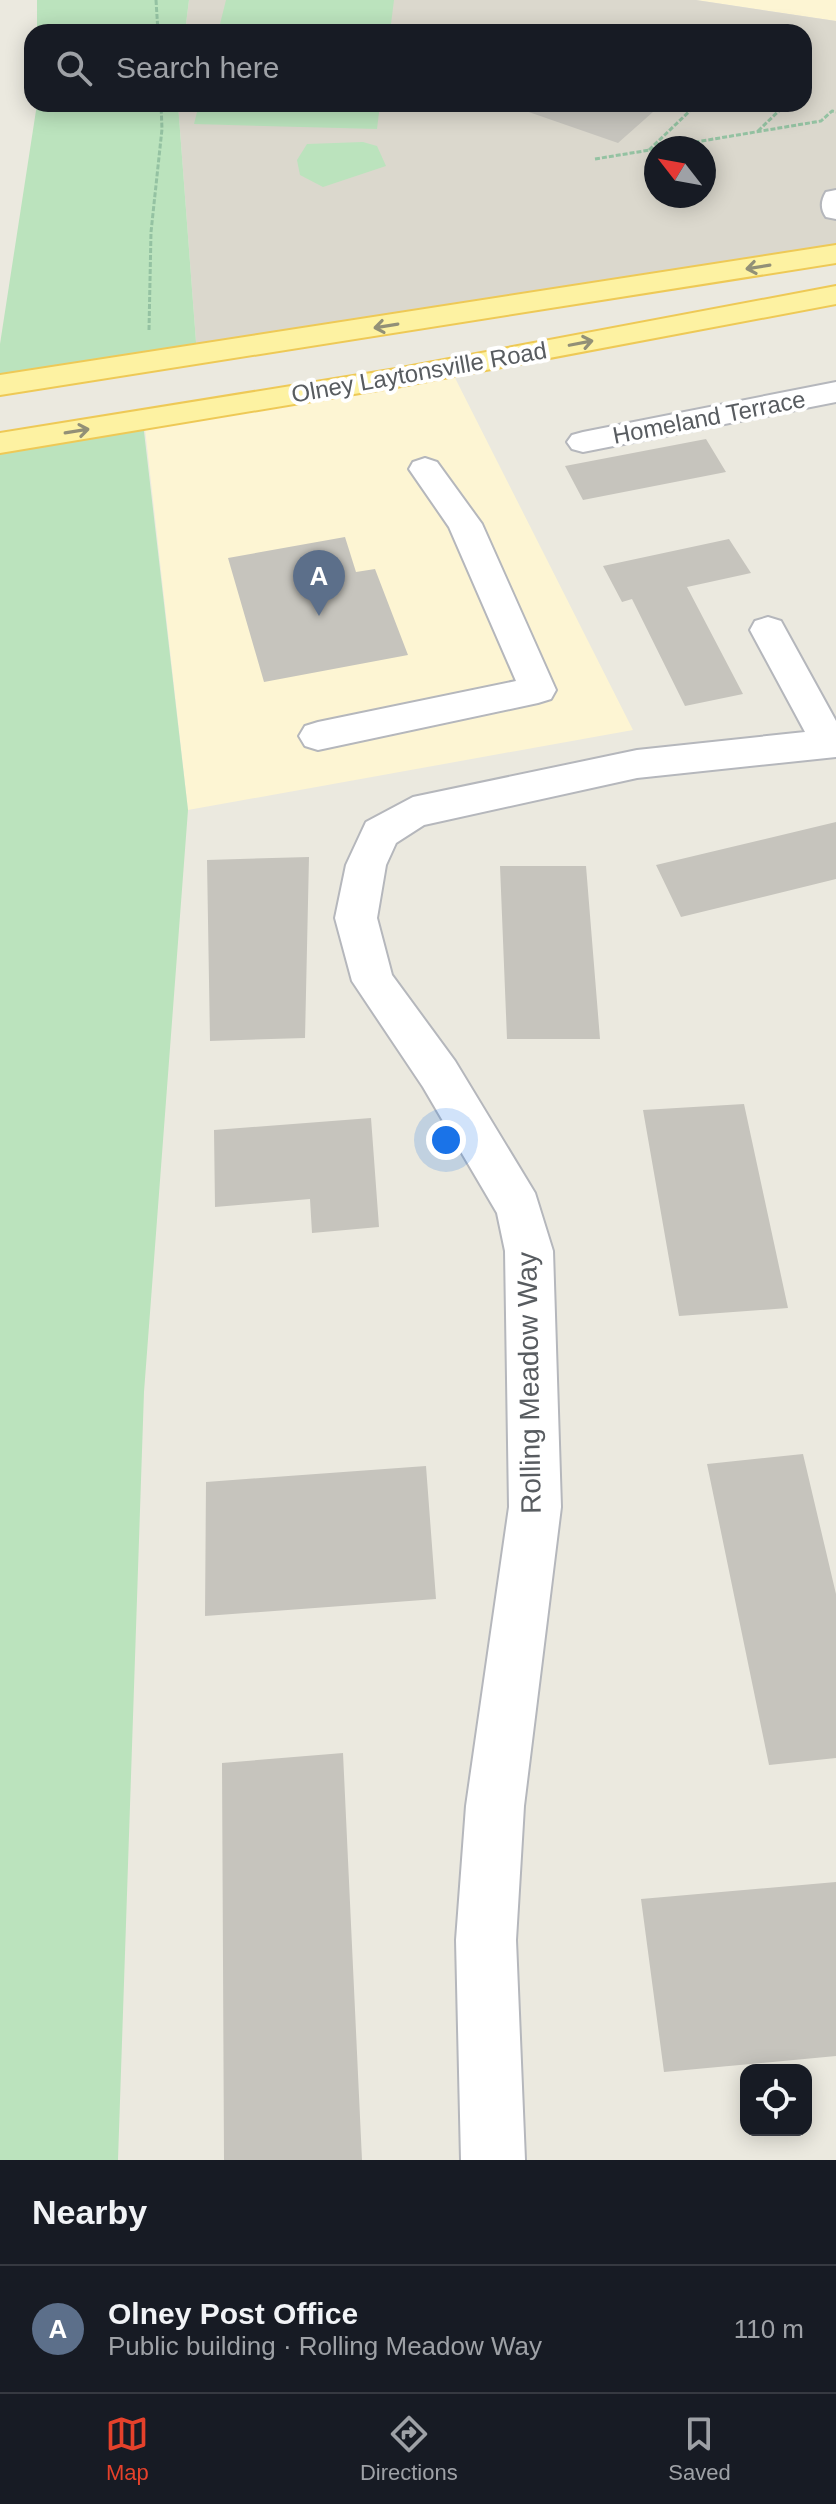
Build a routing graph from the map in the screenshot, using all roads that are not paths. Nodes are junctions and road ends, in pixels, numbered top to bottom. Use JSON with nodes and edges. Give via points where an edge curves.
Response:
{"nodes":[{"id":1,"x":836,"y":198,"type":"edge"},
{"id":2,"x":836,"y":211,"type":"edge"},
{"id":3,"x":836,"y":254,"type":"edge"},
{"id":4,"x":836,"y":295,"type":"edge"},
{"id":5,"x":798,"y":302,"type":"junction"},
{"id":6,"x":836,"y":310,"type":"edge"},
{"id":7,"x":0,"y":385,"type":"edge"},
{"id":8,"x":836,"y":392,"type":"edge"},
{"id":9,"x":583,"y":442,"type":"dead end"},
{"id":10,"x":0,"y":443,"type":"edge"},
{"id":11,"x":425,"y":469,"type":"dead end"},
{"id":12,"x":768,"y":630,"type":"dead end"},
{"id":13,"x":318,"y":736,"type":"dead end"},
{"id":14,"x":833,"y":743,"type":"edge"},
{"id":15,"x":493,"y":2160,"type":"edge"}],
"edges":[{"from":1,"to":2,"type":"street"},
{"from":3,"to":7,"type":"main road","name":"Olney Laytonsville Road","one_way":true},
{"from":4,"to":5,"type":"main road","name":"Olney Laytonsville Road"},
{"from":5,"to":6,"type":"main road"},
{"from":10,"to":5,"type":"main road","name":"Olney Laytonsville Road","one_way":true,"via":[[396,378]]},
{"from":8,"to":9,"type":"street","name":"Homeland Terrace"},
{"from":11,"to":13,"type":"street","via":[[465,524],[538,690]]},
{"from":12,"to":14,"type":"street"},
{"from":14,"to":15,"type":"street","name":"Rolling Meadow Way","via":[[637,764],[413,812],[380,833],[366,865],[356,918],[373,981],[439,1074],[519,1208],[529,1251],[535,1507],[495,1806],[488,1910]]}]}
